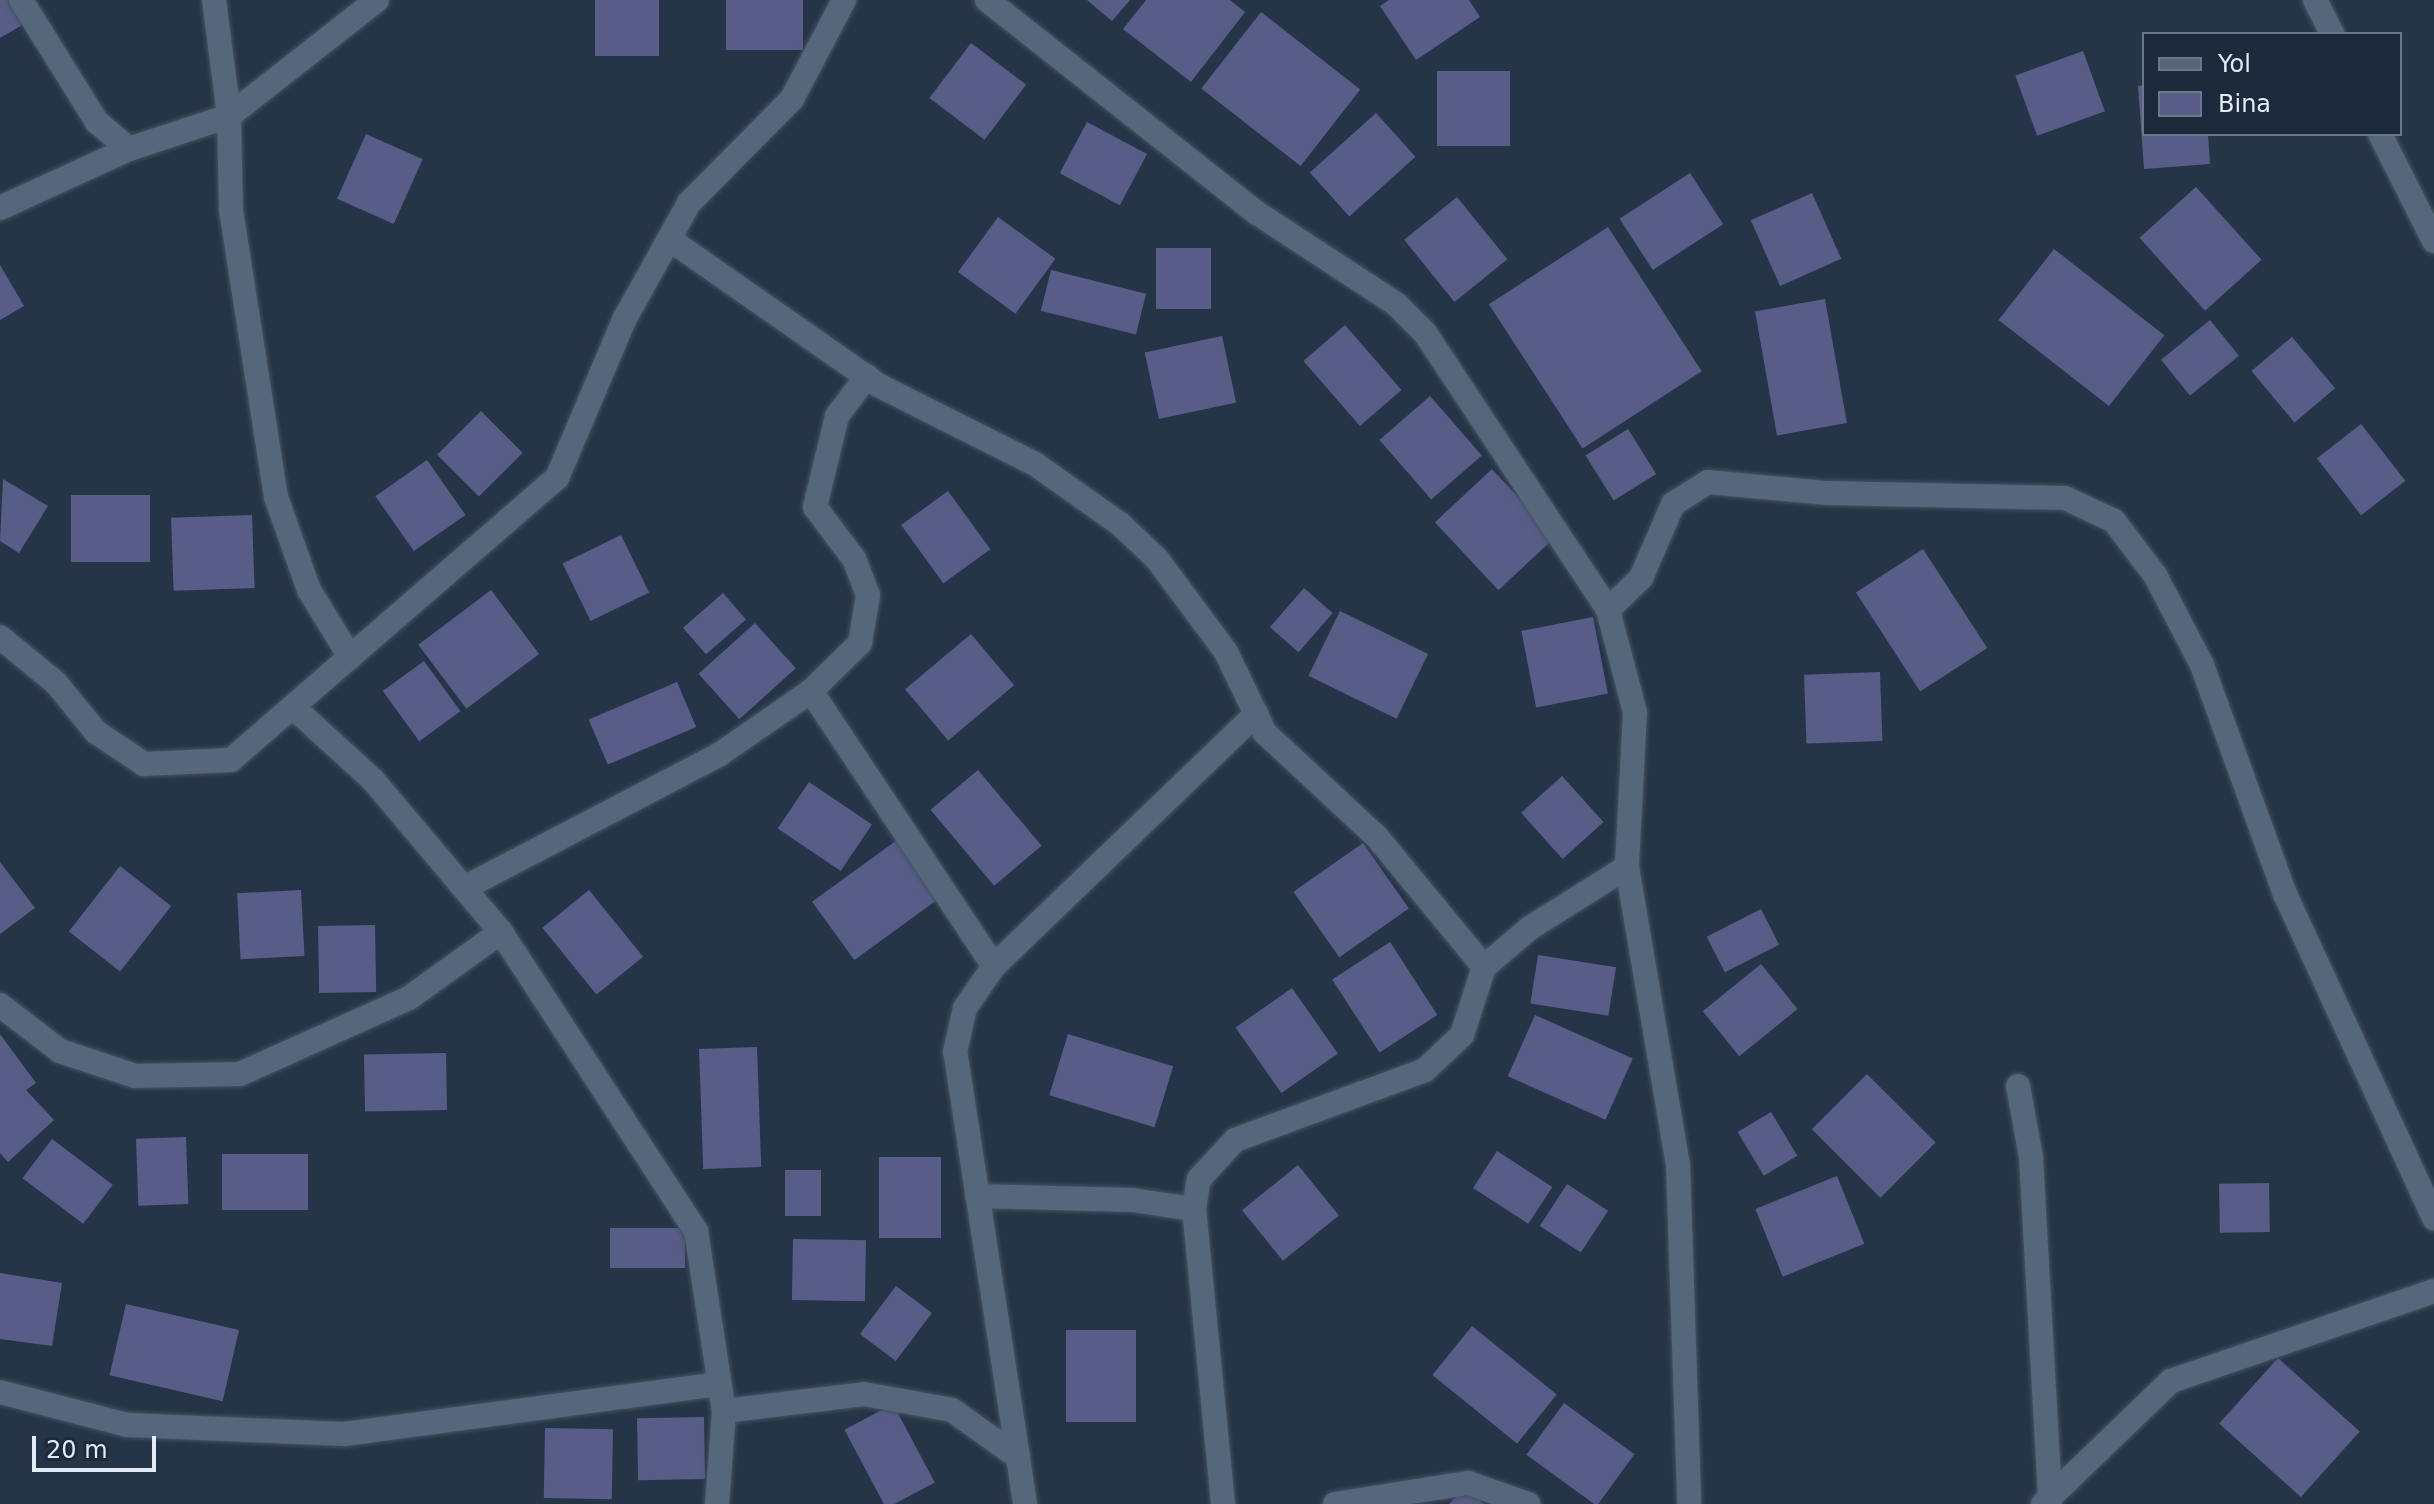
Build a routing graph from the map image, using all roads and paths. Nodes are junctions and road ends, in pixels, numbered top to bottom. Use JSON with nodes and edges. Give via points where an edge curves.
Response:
{"nodes":[{"id":1,"x":21,"y":0,"type":"edge"},
{"id":2,"x":214,"y":0,"type":"edge"},
{"id":3,"x":377,"y":0,"type":"edge"},
{"id":4,"x":844,"y":0,"type":"edge"},
{"id":5,"x":987,"y":0,"type":"edge"},
{"id":6,"x":2315,"y":0,"type":"edge"},
{"id":7,"x":2331,"y":32,"type":"edge"},
{"id":8,"x":229,"y":116,"type":"junction"},
{"id":9,"x":2381,"y":136,"type":"edge"},
{"id":10,"x":129,"y":149,"type":"junction"},
{"id":11,"x":0,"y":208,"type":"edge"},
{"id":12,"x":669,"y":239,"type":"junction"},
{"id":13,"x":2434,"y":241,"type":"edge"},
{"id":14,"x":867,"y":376,"type":"junction"},
{"id":15,"x":1608,"y":610,"type":"junction"},
{"id":16,"x":0,"y":637,"type":"edge"},
{"id":17,"x":350,"y":657,"type":"junction"},
{"id":18,"x":811,"y":691,"type":"junction"},
{"id":19,"x":294,"y":708,"type":"junction"},
{"id":20,"x":1256,"y":714,"type":"junction"},
{"id":21,"x":1627,"y":867,"type":"junction"},
{"id":22,"x":464,"y":888,"type":"junction"},
{"id":23,"x":501,"y":932,"type":"junction"},
{"id":24,"x":994,"y":966,"type":"junction"},
{"id":25,"x":1484,"y":967,"type":"junction"},
{"id":26,"x":0,"y":1005,"type":"edge"},
{"id":27,"x":2018,"y":1086,"type":"dead end"},
{"id":28,"x":977,"y":1196,"type":"junction"},
{"id":29,"x":1194,"y":1209,"type":"junction"},
{"id":30,"x":2434,"y":1218,"type":"edge"},
{"id":31,"x":2434,"y":1291,"type":"edge"},
{"id":32,"x":720,"y":1384,"type":"junction"},
{"id":33,"x":0,"y":1392,"type":"edge"},
{"id":34,"x":724,"y":1411,"type":"junction"},
{"id":35,"x":1018,"y":1457,"type":"junction"},
{"id":36,"x":2046,"y":1502,"type":"edge"},
{"id":37,"x":717,"y":1504,"type":"edge"},
{"id":38,"x":1025,"y":1504,"type":"edge"},
{"id":39,"x":1223,"y":1504,"type":"edge"},
{"id":40,"x":1335,"y":1504,"type":"edge"},
{"id":41,"x":1528,"y":1504,"type":"edge"},
{"id":42,"x":1689,"y":1504,"type":"edge"}],
"edges":[{"from":1,"to":10,"type":"street","via":[[97,122]]},
{"from":2,"to":8,"type":"street"},
{"from":3,"to":8,"type":"street"},
{"from":4,"to":12,"type":"street","via":[[792,99],[689,203]]},
{"from":5,"to":15,"type":"street","via":[[1257,213],[1396,304],[1425,333]]},
{"from":6,"to":7,"type":"street"},
{"from":8,"to":10,"type":"street"},
{"from":8,"to":17,"type":"street","via":[[231,210],[276,497],[309,590]]},
{"from":9,"to":13,"type":"street"},
{"from":10,"to":11,"type":"street"},
{"from":12,"to":14,"type":"street"},
{"from":12,"to":17,"type":"street","via":[[624,320],[557,478]]},
{"from":14,"to":18,"type":"street","via":[[837,416],[815,507],[854,559],[868,595],[860,643]]},
{"from":14,"to":20,"type":"street","via":[[1035,464],[1120,524],[1157,559],[1226,652]]},
{"from":15,"to":21,"type":"street","via":[[1635,712]]},
{"from":15,"to":30,"type":"street","via":[[1641,578],[1673,504],[1708,482],[1827,493],[2065,498],[2114,521],[2155,575],[2202,665],[2285,894]]},
{"from":16,"to":19,"type":"street","via":[[56,683],[96,732],[144,764],[231,760]]},
{"from":17,"to":19,"type":"street"},
{"from":18,"to":22,"type":"street","via":[[720,754]]},
{"from":18,"to":24,"type":"street"},
{"from":19,"to":22,"type":"street","via":[[373,780]]},
{"from":20,"to":24,"type":"street"},
{"from":20,"to":25,"type":"street","via":[[1265,733],[1376,836]]},
{"from":21,"to":25,"type":"street"},
{"from":21,"to":42,"type":"street","via":[[1678,1164]]},
{"from":22,"to":23,"type":"street"},
{"from":23,"to":26,"type":"street","via":[[409,998],[240,1074],[135,1076],[60,1051]]},
{"from":23,"to":32,"type":"street","via":[[696,1231]]},
{"from":24,"to":28,"type":"street","via":[[965,1008],[955,1052]]},
{"from":25,"to":29,"type":"street","via":[[1462,1035],[1425,1070],[1235,1140],[1199,1179]]},
{"from":27,"to":36,"type":"street","via":[[2031,1157]]},
{"from":28,"to":29,"type":"street","via":[[1132,1200]]},
{"from":28,"to":35,"type":"street"},
{"from":29,"to":39,"type":"street"},
{"from":31,"to":36,"type":"street","via":[[2171,1381]]},
{"from":32,"to":33,"type":"street","via":[[344,1434],[128,1425]]},
{"from":32,"to":34,"type":"street"},
{"from":34,"to":35,"type":"street","via":[[864,1394],[952,1410]]},
{"from":34,"to":37,"type":"street"},
{"from":35,"to":38,"type":"street"},
{"from":40,"to":41,"type":"street","via":[[1468,1483]]}]}
